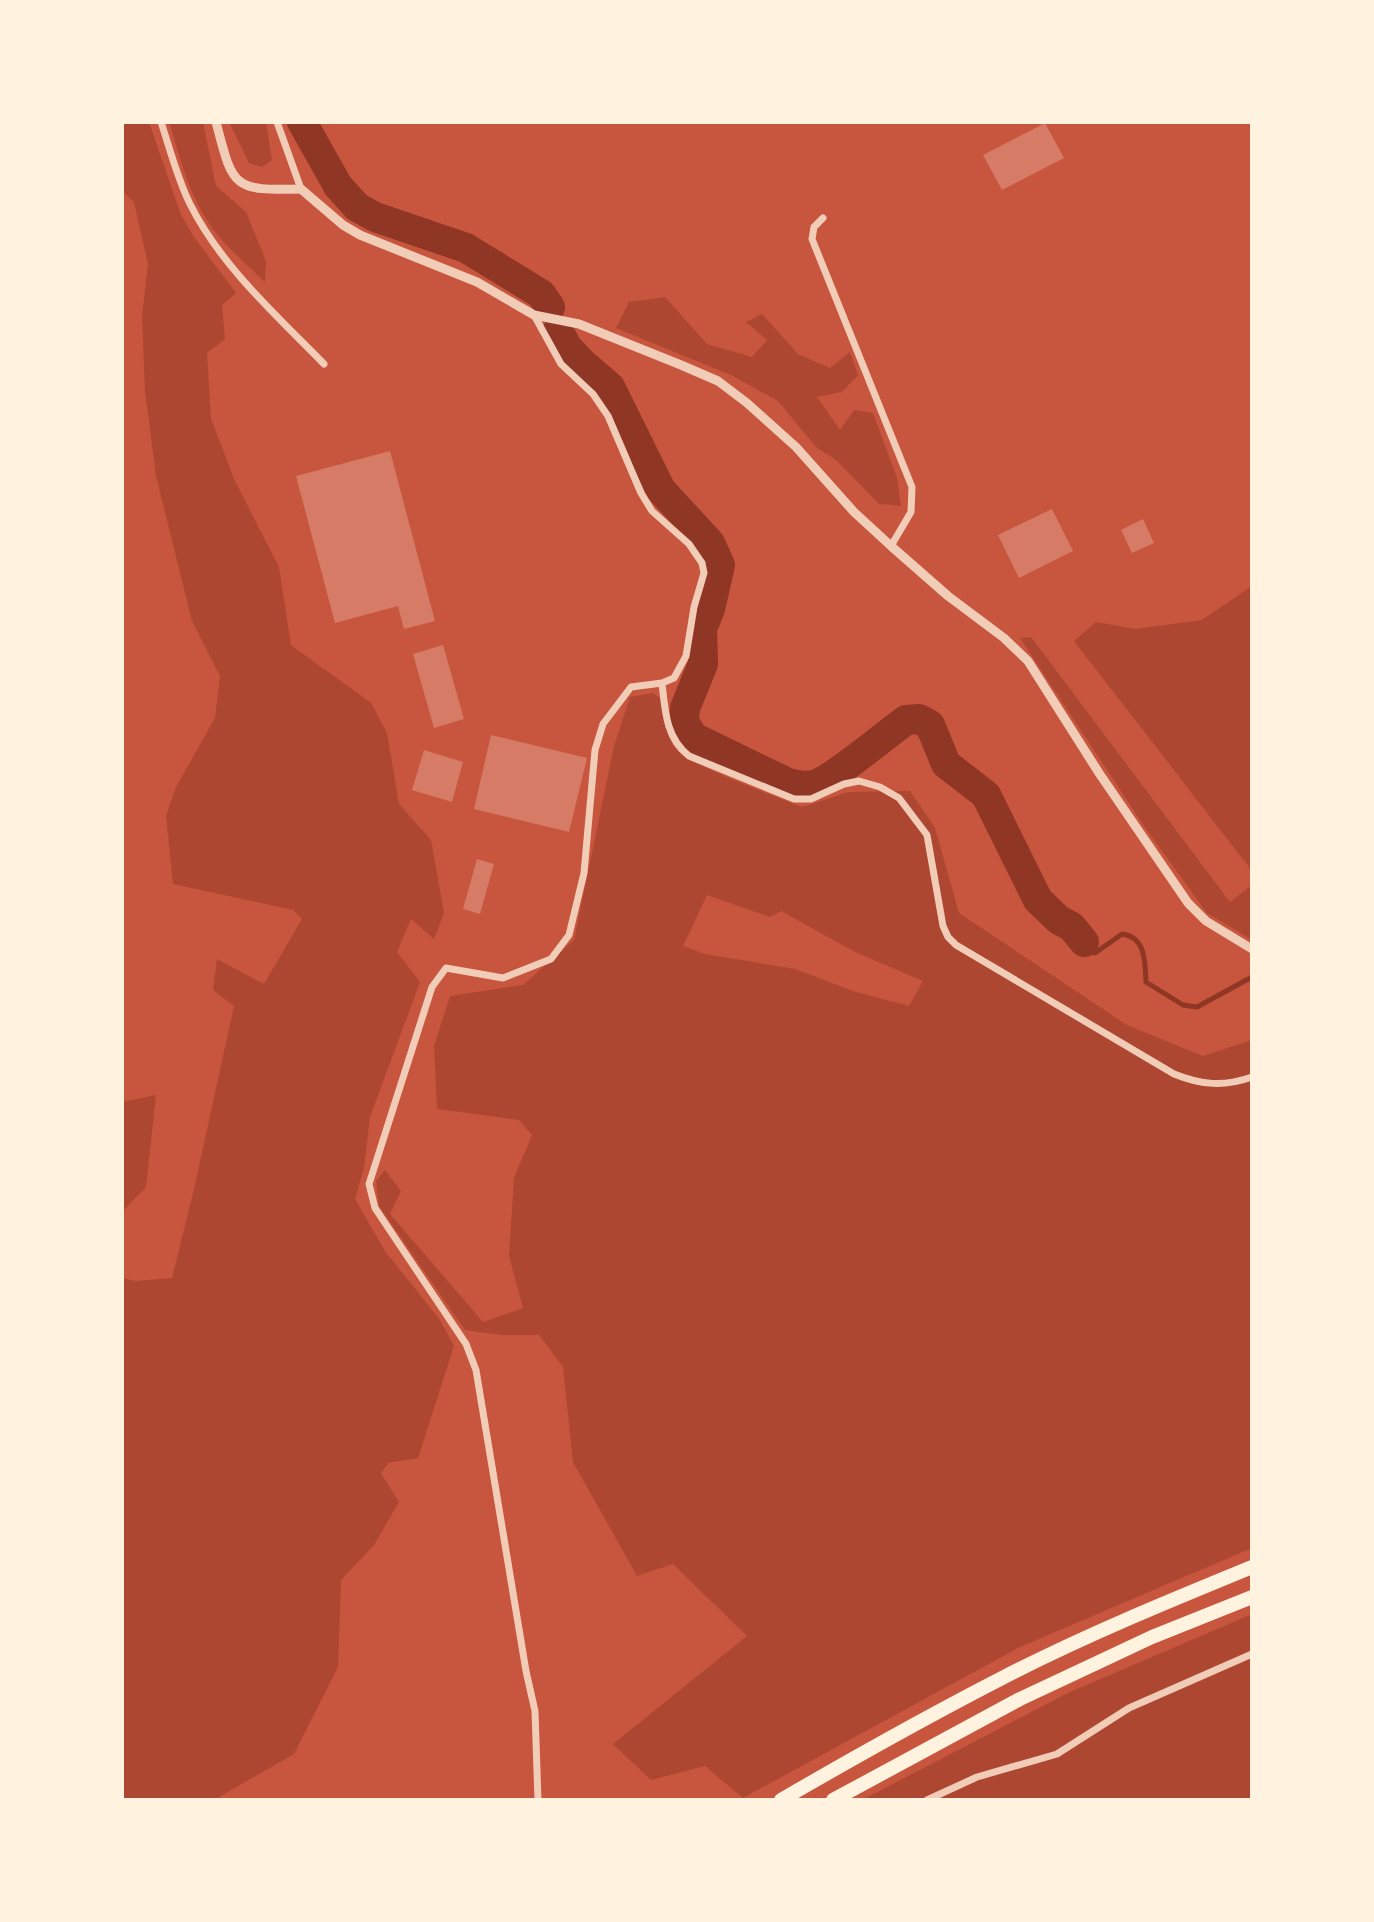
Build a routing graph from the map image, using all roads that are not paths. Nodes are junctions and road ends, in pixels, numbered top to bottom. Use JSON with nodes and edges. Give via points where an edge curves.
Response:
{"nodes":[{"id":1,"x":161,"y":122,"type":"edge"},
{"id":2,"x":216,"y":122,"type":"edge"},
{"id":3,"x":277,"y":122,"type":"edge"},
{"id":4,"x":301,"y":189,"type":"junction"},
{"id":5,"x":823,"y":218,"type":"dead end"},
{"id":6,"x":534,"y":315,"type":"junction"},
{"id":7,"x":324,"y":364,"type":"dead end"},
{"id":8,"x":891,"y":546,"type":"junction"},
{"id":9,"x":662,"y":683,"type":"junction"},
{"id":10,"x":1252,"y":949,"type":"edge"},
{"id":11,"x":1252,"y":1077,"type":"edge"},
{"id":12,"x":1252,"y":1567,"type":"edge"},
{"id":13,"x":1252,"y":1597,"type":"edge"},
{"id":14,"x":1252,"y":1654,"type":"edge"},
{"id":15,"x":538,"y":1800,"type":"edge"},
{"id":16,"x":781,"y":1800,"type":"edge"},
{"id":17,"x":833,"y":1800,"type":"edge"},
{"id":18,"x":927,"y":1800,"type":"edge"}],
"edges":[{"from":1,"to":7,"type":"street","via":[[189,202],[212,241]]},
{"from":2,"to":4,"type":"street","via":[[228,168],[237,181],[259,190]]},
{"from":3,"to":4,"type":"street"},
{"from":4,"to":6,"type":"street","via":[[360,235],[477,282]]},
{"from":5,"to":8,"type":"street","via":[[812,239],[912,487],[911,512]]},
{"from":6,"to":8,"type":"street","via":[[579,324],[718,381],[777,428]]},
{"from":6,"to":9,"type":"street","via":[[561,364],[608,416],[652,511],[702,563],[686,656],[674,678]]},
{"from":8,"to":10,"type":"street","via":[[1028,661],[1188,903],[1206,921]]},
{"from":9,"to":11,"type":"street","via":[[670,730],[689,756],[794,799],[811,799],[859,781],[899,798],[927,835],[943,926],[956,945],[1174,1074],[1211,1085]]},
{"from":9,"to":15,"type":"street","via":[[631,687],[603,724],[595,750],[584,873],[569,935],[551,959],[503,978],[446,968],[432,987],[369,1184],[375,1208],[466,1344],[476,1370],[535,1711]]},
{"from":12,"to":16,"type":"highway","via":[[1007,1675]]},
{"from":13,"to":17,"type":"highway","via":[[1020,1699]]},
{"from":14,"to":18,"type":"street","via":[[1129,1708],[1057,1754],[977,1777]]}]}
